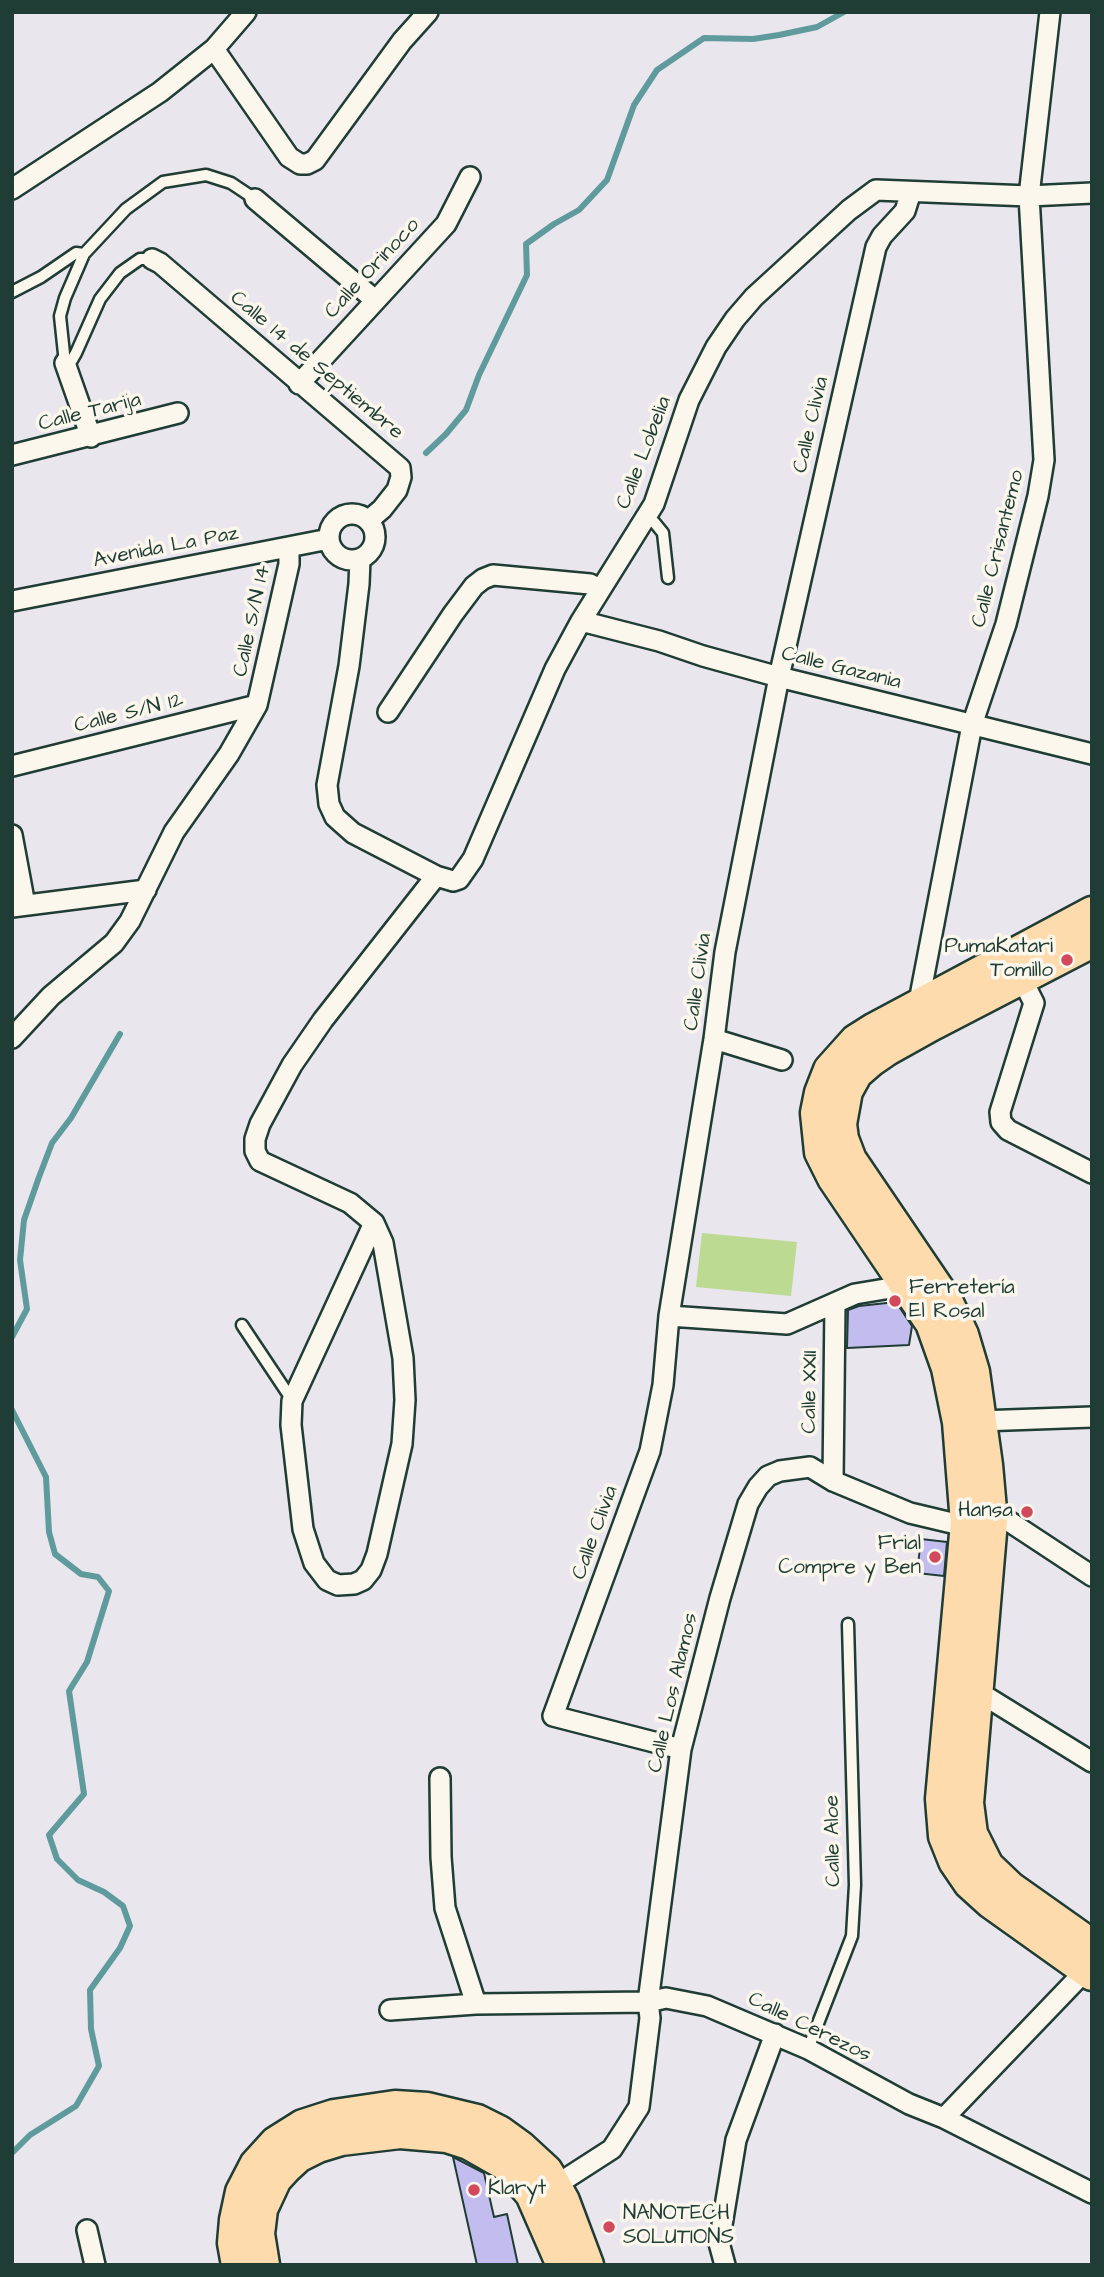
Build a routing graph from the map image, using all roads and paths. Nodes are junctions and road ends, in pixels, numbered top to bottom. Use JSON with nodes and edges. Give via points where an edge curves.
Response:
{"nodes":[{"id":1,"x":246,"y":12,"type":"edge"},
{"id":2,"x":428,"y":12,"type":"edge"},
{"id":3,"x":1050,"y":12,"type":"edge"},
{"id":4,"x":214,"y":49,"type":"junction"},
{"id":5,"x":470,"y":177,"type":"dead end"},
{"id":6,"x":12,"y":189,"type":"edge"},
{"id":7,"x":911,"y":192,"type":"junction"},
{"id":8,"x":1092,"y":193,"type":"edge"},
{"id":9,"x":1029,"y":197,"type":"junction"},
{"id":10,"x":256,"y":199,"type":"joint"},
{"id":11,"x":85,"y":254,"type":"junction"},
{"id":12,"x":152,"y":259,"type":"joint"},
{"id":13,"x":12,"y":292,"type":"edge"},
{"id":14,"x":375,"y":300,"type":"junction"},
{"id":15,"x":65,"y":363,"type":"junction"},
{"id":16,"x":299,"y":384,"type":"junction"},
{"id":17,"x":178,"y":413,"type":"dead end"},
{"id":18,"x":91,"y":437,"type":"junction"},
{"id":19,"x":12,"y":455,"type":"edge"},
{"id":20,"x":647,"y":518,"type":"junction"},
{"id":21,"x":369,"y":520,"type":"junction"},
{"id":22,"x":329,"y":539,"type":"junction"},
{"id":23,"x":289,"y":547,"type":"junction"},
{"id":24,"x":360,"y":559,"type":"junction"},
{"id":25,"x":668,"y":578,"type":"dead end"},
{"id":26,"x":600,"y":589,"type":"junction"},
{"id":27,"x":12,"y":601,"type":"edge"},
{"id":28,"x":581,"y":621,"type":"junction"},
{"id":29,"x":779,"y":677,"type":"junction"},
{"id":30,"x":257,"y":705,"type":"junction"},
{"id":31,"x":388,"y":712,"type":"dead end"},
{"id":32,"x":972,"y":725,"type":"junction"},
{"id":33,"x":1092,"y":754,"type":"edge"},
{"id":34,"x":12,"y":766,"type":"edge"},
{"id":35,"x":12,"y":835,"type":"edge"},
{"id":36,"x":436,"y":876,"type":"junction"},
{"id":37,"x":146,"y":890,"type":"junction"},
{"id":38,"x":19,"y":906,"type":"edge"},
{"id":39,"x":1092,"y":913,"type":"edge"},
{"id":40,"x":1092,"y":940,"type":"edge"},
{"id":41,"x":1021,"y":977,"type":"junction"},
{"id":42,"x":925,"y":1015,"type":"junction"},
{"id":43,"x":12,"y":1038,"type":"edge"},
{"id":44,"x":714,"y":1039,"type":"junction"},
{"id":45,"x":782,"y":1060,"type":"dead end"},
{"id":46,"x":1092,"y":1173,"type":"edge"},
{"id":47,"x":374,"y":1223,"type":"junction"},
{"id":48,"x":905,"y":1279,"type":"junction"},
{"id":49,"x":835,"y":1303,"type":"junction"},
{"id":50,"x":669,"y":1316,"type":"junction"},
{"id":51,"x":242,"y":1325,"type":"dead end"},
{"id":52,"x":292,"y":1401,"type":"junction"},
{"id":53,"x":1092,"y":1417,"type":"edge"},
{"id":54,"x":969,"y":1421,"type":"junction"},
{"id":55,"x":833,"y":1481,"type":"junction"},
{"id":56,"x":979,"y":1522,"type":"junction"},
{"id":57,"x":1092,"y":1576,"type":"edge"},
{"id":58,"x":848,"y":1624,"type":"dead end"},
{"id":59,"x":964,"y":1694,"type":"junction"},
{"id":60,"x":681,"y":1749,"type":"junction"},
{"id":61,"x":1092,"y":1762,"type":"edge"},
{"id":62,"x":440,"y":1778,"type":"dead end"},
{"id":63,"x":1090,"y":1963,"type":"edge"},
{"id":64,"x":648,"y":2002,"type":"junction"},
{"id":65,"x":476,"y":2004,"type":"junction"},
{"id":66,"x":390,"y":2010,"type":"dead end"},
{"id":67,"x":775,"y":2034,"type":"junction"},
{"id":68,"x":808,"y":2049,"type":"junction"},
{"id":69,"x":944,"y":2118,"type":"junction"},
{"id":70,"x":543,"y":2188,"type":"junction"},
{"id":71,"x":1092,"y":2193,"type":"edge"},
{"id":72,"x":87,"y":2230,"type":"dead end"},
{"id":73,"x":95,"y":2265,"type":"edge"},
{"id":74,"x":238,"y":2265,"type":"edge"},
{"id":75,"x":263,"y":2265,"type":"edge"},
{"id":76,"x":563,"y":2265,"type":"edge"},
{"id":77,"x":587,"y":2265,"type":"edge"},
{"id":78,"x":725,"y":2265,"type":"edge"}],
"edges":[{"from":1,"to":4,"type":"street"},
{"from":2,"to":4,"type":"street","via":[[316,160],[307,164],[289,157]]},
{"from":3,"to":9,"type":"street","name":"Calle Crisantemo"},
{"from":4,"to":6,"type":"street","via":[[160,92]]},
{"from":5,"to":14,"type":"street","name":"Calle Orinoco","via":[[446,224]]},
{"from":7,"to":9,"type":"street","name":"Calle Lobelia"},
{"from":7,"to":20,"type":"street","name":"Calle Lobelia","via":[[876,190],[735,319],[689,400]]},
{"from":7,"to":29,"type":"street","name":"Calle Clivia","via":[[905,211],[876,247]]},
{"from":8,"to":9,"type":"street","name":"Calle Lobelia"},
{"from":9,"to":32,"type":"street","name":"Calle Crisantemo","via":[[1044,460],[1006,624]]},
{"from":10,"to":11,"type":"lane","via":[[231,183],[206,175],[163,182],[126,209]]},
{"from":10,"to":14,"type":"street"},
{"from":11,"to":13,"type":"lane","via":[[76,253]]},
{"from":11,"to":15,"type":"lane","via":[[60,316]]},
{"from":12,"to":15,"type":"lane","via":[[140,259],[120,273],[100,299],[76,353]]},
{"from":12,"to":16,"type":"street","name":"Calle 14 de Septiembre"},
{"from":14,"to":16,"type":"street","name":"Calle Orinoco"},
{"from":15,"to":18,"type":"street"},
{"from":16,"to":21,"type":"street","name":"Calle 14 de Septiembre","via":[[400,467],[397,490]]},
{"from":17,"to":18,"type":"street","name":"Calle Tarija"},
{"from":18,"to":19,"type":"street","name":"Calle Tarija"},
{"from":20,"to":25,"type":"lane","via":[[663,533]]},
{"from":20,"to":26,"type":"street","name":"Calle Lobelia"},
{"from":21,"to":22,"type":"street","via":[[355,514],[342,516],[332,525]]},
{"from":21,"to":24,"type":"street","via":[[375,531],[374,545]]},
{"from":22,"to":23,"type":"street","name":"Avenida La Paz"},
{"from":22,"to":24,"type":"street","via":[[340,556]]},
{"from":23,"to":27,"type":"street","name":"Avenida La Paz"},
{"from":23,"to":30,"type":"street","name":"Calle S/N 14"},
{"from":24,"to":36,"type":"street","via":[[349,666],[327,785],[329,804],[335,817],[353,832]]},
{"from":26,"to":28,"type":"street","name":"Calle Lobelia"},
{"from":26,"to":31,"type":"street","via":[[590,584],[493,575],[483,579],[453,614]]},
{"from":28,"to":29,"type":"street","name":"Calle Gazania"},
{"from":28,"to":36,"type":"street","name":"Calle Lobelia","via":[[555,669],[473,859],[453,881]]},
{"from":29,"to":32,"type":"street","name":"Calle Gazania"},
{"from":29,"to":44,"type":"street","name":"Calle Clivia","via":[[725,952]]},
{"from":30,"to":34,"type":"street","name":"Calle S/N 12"},
{"from":30,"to":37,"type":"street","name":"Calle S/N 14","via":[[174,832]]},
{"from":32,"to":33,"type":"street","name":"Calle Gazania"},
{"from":32,"to":42,"type":"street","name":"Calle Crisantemo","via":[[921,991]]},
{"from":35,"to":38,"type":"street"},
{"from":36,"to":47,"type":"street","via":[[292,1065],[256,1139],[260,1161],[350,1203]]},
{"from":37,"to":38,"type":"street"},
{"from":37,"to":43,"type":"street","name":"Calle S/N 14","via":[[114,943],[51,996]]},
{"from":39,"to":42,"type":"main road"},
{"from":40,"to":41,"type":"main road"},
{"from":41,"to":42,"type":"main road"},
{"from":41,"to":46,"type":"street","via":[[1034,1003],[1000,1112],[1001,1122],[1008,1130]]},
{"from":42,"to":48,"type":"main road","via":[[875,1029],[856,1041],[830,1070],[817,1113],[821,1152],[834,1178]]},
{"from":42,"to":54,"type":"main road","via":[[856,1073],[846,1091],[840,1124],[850,1160],[947,1303],[962,1335],[973,1372]]},
{"from":44,"to":45,"type":"street"},
{"from":44,"to":50,"type":"street","name":"Calle Clivia"},
{"from":47,"to":52,"type":"street"},
{"from":47,"to":52,"type":"street","via":[[388,1270],[405,1400],[402,1444],[377,1554],[371,1570],[354,1584],[327,1580],[314,1563],[299,1502]]},
{"from":48,"to":49,"type":"street","via":[[891,1288],[855,1293]]},
{"from":48,"to":54,"type":"main road","via":[[932,1323]]},
{"from":49,"to":50,"type":"street","via":[[787,1324]]},
{"from":49,"to":55,"type":"street","name":"Calle XXII"},
{"from":50,"to":60,"type":"street","name":"Calle Clivia","via":[[663,1385],[650,1451],[553,1716]]},
{"from":51,"to":52,"type":"lane"},
{"from":53,"to":54,"type":"street"},
{"from":54,"to":56,"type":"main road"},
{"from":55,"to":56,"type":"street","name":"Calle Los Alamos","via":[[910,1513],[952,1523]]},
{"from":55,"to":60,"type":"street","name":"Calle Los Alamos","via":[[810,1467],[780,1471],[768,1476],[748,1504]]},
{"from":56,"to":57,"type":"street","name":"Calle Los Alamos","via":[[1007,1520]]},
{"from":56,"to":59,"type":"main road"},
{"from":58,"to":68,"type":"lane","name":"Calle Aloe","via":[[855,1885],[852,1936]]},
{"from":59,"to":61,"type":"street","via":[[990,1699]]},
{"from":59,"to":63,"type":"main road","via":[[967,1803],[978,1850],[987,1866]]},
{"from":60,"to":64,"type":"street","name":"Calle Los Alamos"},
{"from":62,"to":65,"type":"street","via":[[445,1908]]},
{"from":63,"to":69,"type":"street"},
{"from":64,"to":65,"type":"street","name":"Calle Cerezos"},
{"from":64,"to":67,"type":"street","name":"Calle Cerezos","via":[[666,1998],[707,2006]]},
{"from":64,"to":70,"type":"street","name":"Calle Los Alamos","via":[[639,2107],[612,2149]]},
{"from":65,"to":66,"type":"street","name":"Calle Cerezos"},
{"from":67,"to":68,"type":"street","name":"Calle Cerezos"},
{"from":67,"to":78,"type":"street","via":[[736,2140],[719,2243]]},
{"from":68,"to":69,"type":"street","name":"Calle Cerezos"},
{"from":69,"to":71,"type":"street","name":"Calle Cerezos"},
{"from":70,"to":74,"type":"main road","via":[[537,2161],[477,2121],[395,2107],[334,2116],[303,2126],[276,2143],[256,2165],[242,2192],[236,2220]]},
{"from":70,"to":75,"type":"main road","via":[[469,2143],[447,2136],[400,2132],[341,2139],[298,2156],[275,2179],[261,2209],[258,2234]]},
{"from":70,"to":76,"type":"main road"},
{"from":70,"to":77,"type":"main road","via":[[564,2201]]},
{"from":72,"to":73,"type":"street"}]}
